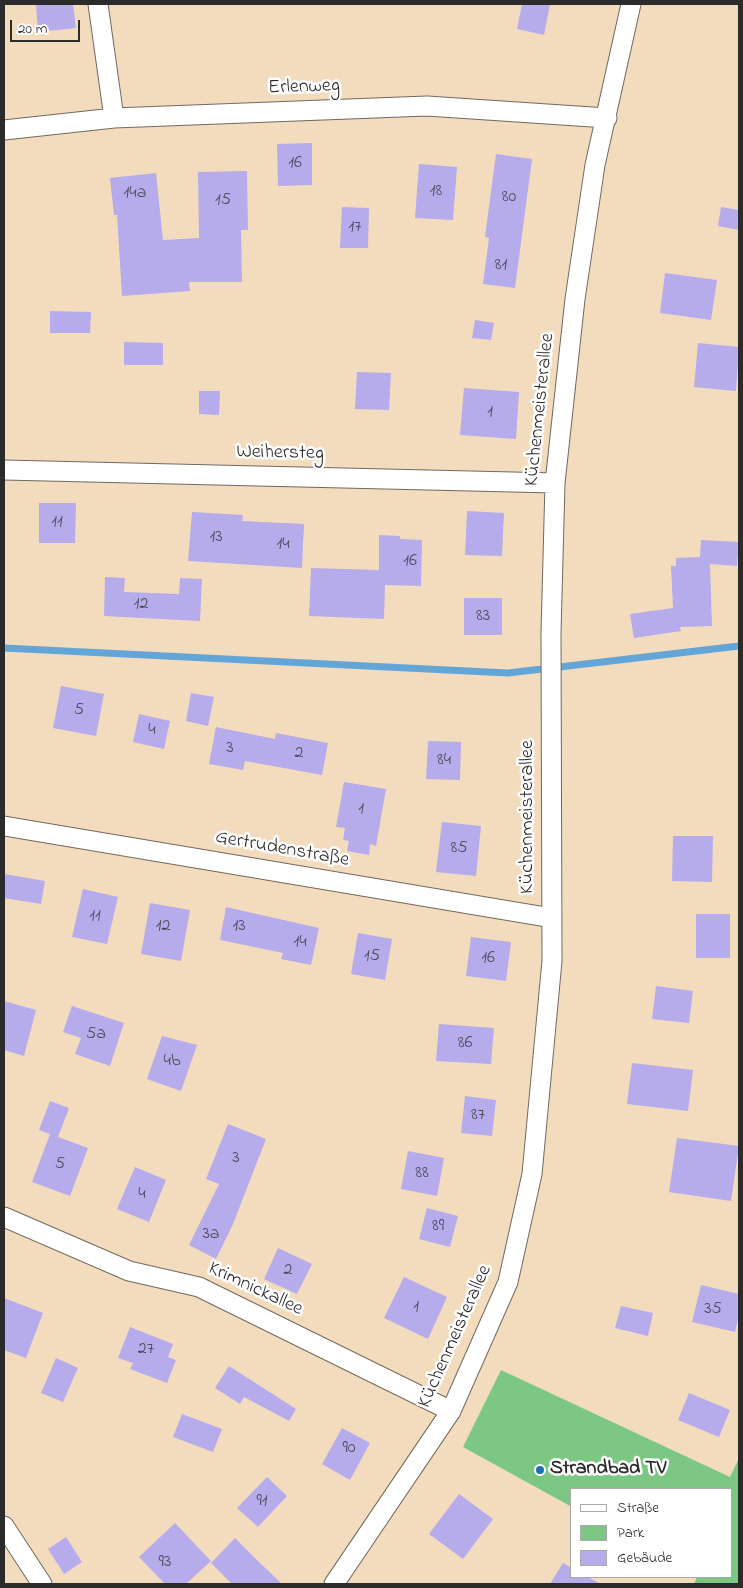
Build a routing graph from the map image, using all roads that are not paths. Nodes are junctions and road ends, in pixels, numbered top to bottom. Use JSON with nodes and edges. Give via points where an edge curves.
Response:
{"nodes":[{"id":1,"x":98,"y":4,"type":"edge"},
{"id":2,"x":631,"y":4,"type":"edge"},
{"id":3,"x":114,"y":118,"type":"junction"},
{"id":4,"x":607,"y":118,"type":"junction"},
{"id":5,"x":4,"y":130,"type":"edge"},
{"id":6,"x":4,"y":470,"type":"edge"},
{"id":7,"x":555,"y":483,"type":"junction"},
{"id":8,"x":4,"y":826,"type":"edge"},
{"id":9,"x":552,"y":918,"type":"junction"},
{"id":10,"x":4,"y":1217,"type":"edge"},
{"id":11,"x":451,"y":1411,"type":"junction"},
{"id":12,"x":4,"y":1526,"type":"edge"},
{"id":13,"x":42,"y":1584,"type":"edge"},
{"id":14,"x":334,"y":1584,"type":"edge"}],
"edges":[{"from":1,"to":3,"type":"street"},
{"from":2,"to":4,"type":"street","name":"Küchenmeisterallee"},
{"from":3,"to":4,"type":"street","name":"Erlenweg","via":[[427,106]]},
{"from":3,"to":5,"type":"street","name":"Erlenweg"},
{"from":4,"to":7,"type":"street","name":"Küchenmeisterallee","via":[[595,165],[575,299]]},
{"from":6,"to":7,"type":"street","name":"Weihersteg"},
{"from":7,"to":9,"type":"street","name":"Küchenmeisterallee","via":[[550,634]]},
{"from":8,"to":9,"type":"street","name":"Gertrudenstraße"},
{"from":9,"to":11,"type":"street","name":"Küchenmeisterallee","via":[[552,961],[532,1174],[508,1282]]},
{"from":10,"to":11,"type":"street","name":"Krimnickallee","via":[[129,1271],[199,1286]]},
{"from":11,"to":14,"type":"street","name":"Küchenmeisterallee"},
{"from":12,"to":13,"type":"street"}]}
